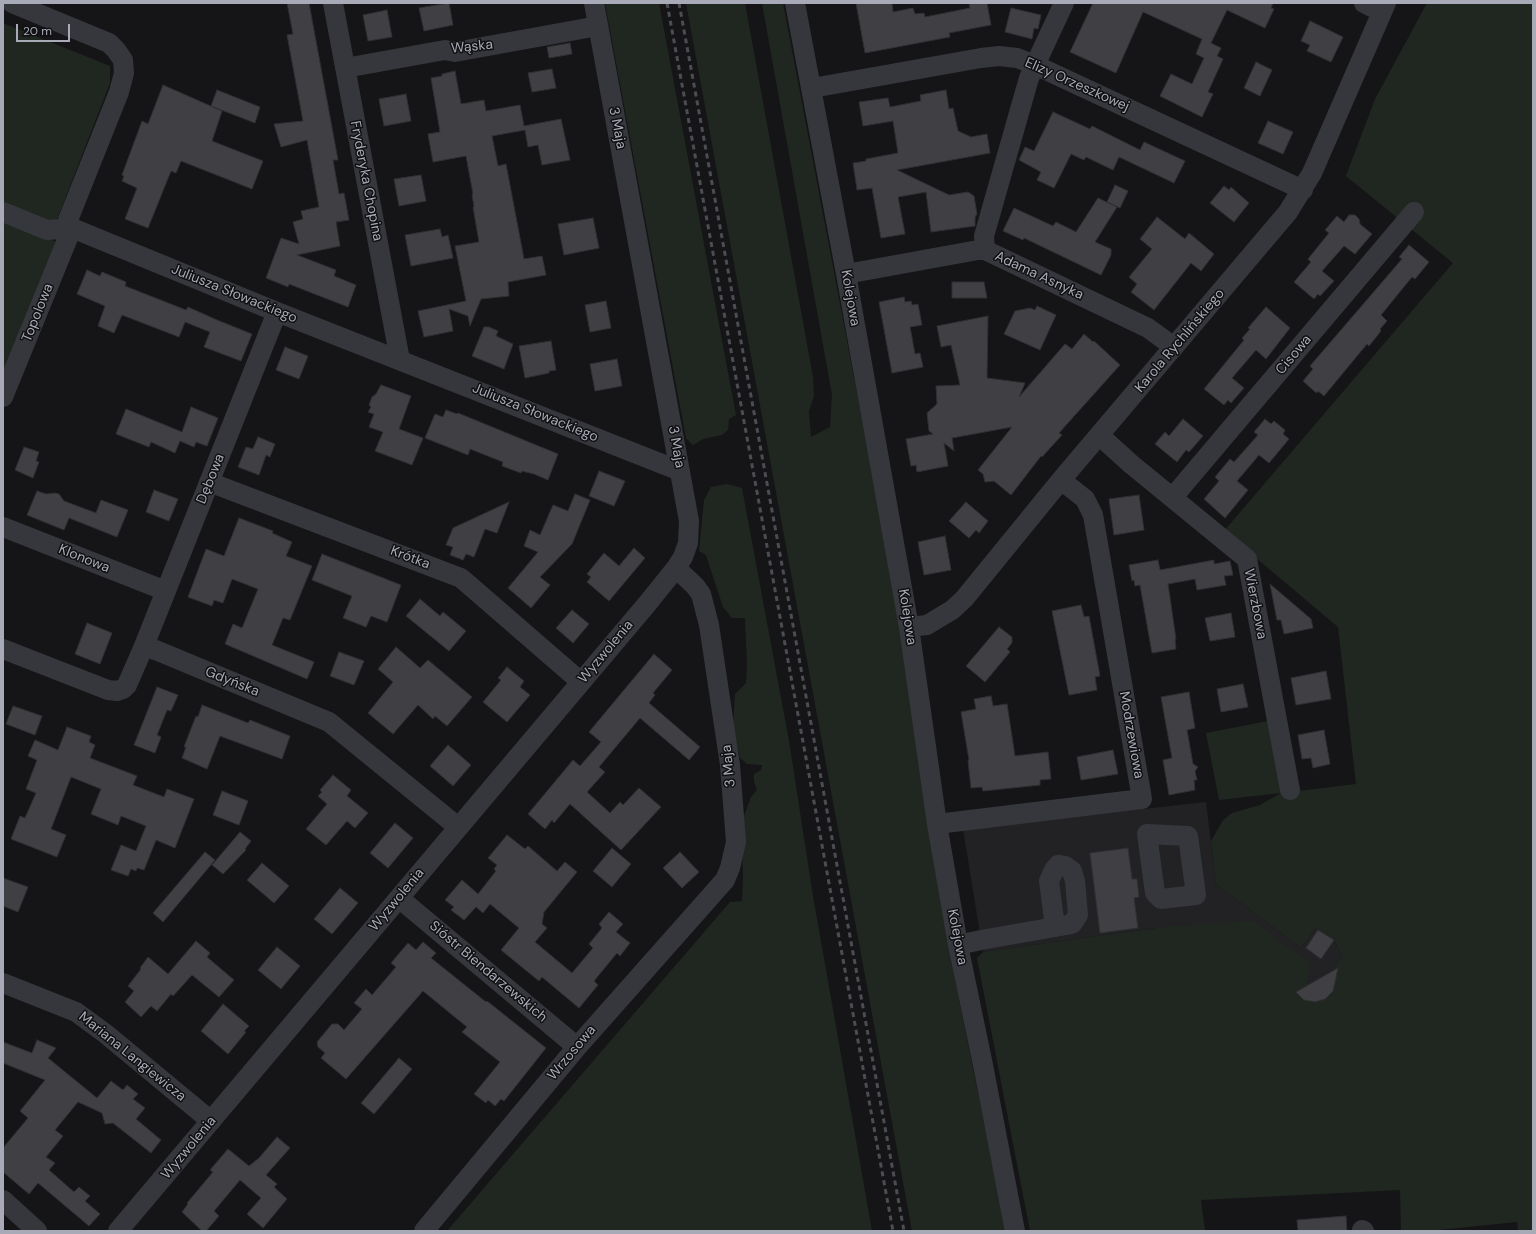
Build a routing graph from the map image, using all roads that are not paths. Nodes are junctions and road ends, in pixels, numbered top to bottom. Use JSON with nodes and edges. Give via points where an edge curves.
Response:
{"nodes":[{"id":1,"x":12,"y":3,"type":"edge"},
{"id":2,"x":333,"y":3,"type":"edge"},
{"id":3,"x":594,"y":3,"type":"edge"},
{"id":4,"x":795,"y":3,"type":"edge"},
{"id":5,"x":1064,"y":3,"type":"edge"},
{"id":6,"x":1364,"y":3,"type":"edge"},
{"id":7,"x":1384,"y":7,"type":"edge"},
{"id":8,"x":598,"y":26,"type":"junction"},
{"id":9,"x":1035,"y":65,"type":"junction"},
{"id":10,"x":345,"y":68,"type":"junction"},
{"id":11,"x":812,"y":88,"type":"junction"},
{"id":12,"x":1303,"y":190,"type":"junction"},
{"id":13,"x":3,"y":212,"type":"edge"},
{"id":14,"x":1414,"y":212,"type":"dead end"},
{"id":15,"x":72,"y":228,"type":"junction"},
{"id":16,"x":984,"y":250,"type":"junction"},
{"id":17,"x":846,"y":274,"type":"junction"},
{"id":18,"x":277,"y":312,"type":"junction"},
{"id":19,"x":1174,"y":347,"type":"junction"},
{"id":20,"x":400,"y":360,"type":"junction"},
{"id":21,"x":3,"y":397,"type":"edge"},
{"id":22,"x":1100,"y":436,"type":"junction"},
{"id":23,"x":680,"y":471,"type":"junction"},
{"id":24,"x":1061,"y":480,"type":"junction"},
{"id":25,"x":210,"y":482,"type":"junction"},
{"id":26,"x":1173,"y":497,"type":"junction"},
{"id":27,"x":3,"y":527,"type":"edge"},
{"id":28,"x":676,"y":568,"type":"junction"},
{"id":29,"x":166,"y":591,"type":"junction"},
{"id":30,"x":909,"y":627,"type":"junction"},
{"id":31,"x":144,"y":646,"type":"junction"},
{"id":32,"x":3,"y":648,"type":"edge"},
{"id":33,"x":581,"y":682,"type":"junction"},
{"id":34,"x":1290,"y":790,"type":"dead end"},
{"id":35,"x":937,"y":824,"type":"junction"},
{"id":36,"x":458,"y":827,"type":"junction"},
{"id":37,"x":725,"y":880,"type":"joint"},
{"id":38,"x":398,"y":898,"type":"junction"},
{"id":39,"x":1055,"y":927,"type":"dead end"},
{"id":40,"x":958,"y":945,"type":"junction"},
{"id":41,"x":3,"y":983,"type":"edge"},
{"id":42,"x":577,"y":1046,"type":"junction"},
{"id":43,"x":211,"y":1121,"type":"junction"},
{"id":44,"x":3,"y":1200,"type":"edge"},
{"id":45,"x":37,"y":1231,"type":"edge"},
{"id":46,"x":118,"y":1231,"type":"edge"},
{"id":47,"x":424,"y":1231,"type":"edge"},
{"id":48,"x":1015,"y":1231,"type":"edge"}],
"edges":[{"from":1,"to":15,"type":"street","via":[[109,43],[122,60],[122,83],[68,220]]},
{"from":2,"to":10,"type":"street","name":"Fryderyka Chopina"},
{"from":3,"to":8,"type":"street","name":"3 Maja"},
{"from":4,"to":11,"type":"street","name":"Kolejowa"},
{"from":5,"to":9,"type":"street"},
{"from":6,"to":7,"type":"street"},
{"from":7,"to":12,"type":"street","name":"Karola Rychlińskiego"},
{"from":8,"to":10,"type":"street","name":"Wąska","via":[[454,52],[445,50]]},
{"from":8,"to":23,"type":"street","name":"3 Maja"},
{"from":9,"to":11,"type":"street","name":"Elizy Orzeszkowej","via":[[1017,58],[981,58]]},
{"from":9,"to":12,"type":"street","name":"Elizy Orzeszkowej"},
{"from":9,"to":16,"type":"street","via":[[1029,78],[984,236]]},
{"from":10,"to":20,"type":"street","name":"Fryderyka Chopina"},
{"from":11,"to":17,"type":"street","name":"Kolejowa"},
{"from":12,"to":19,"type":"street","name":"Karola Rychlińskiego","via":[[1288,212]]},
{"from":13,"to":15,"type":"street","via":[[47,230]]},
{"from":14,"to":26,"type":"street","name":"Cisowa"},
{"from":15,"to":18,"type":"street","name":"Juliusza Słowackiego"},
{"from":15,"to":21,"type":"street","name":"Topolowa"},
{"from":16,"to":17,"type":"street","name":"Adama Asnyka"},
{"from":16,"to":19,"type":"street","name":"Adama Asnyka","via":[[1148,328]]},
{"from":17,"to":30,"type":"street","name":"Kolejowa"},
{"from":18,"to":20,"type":"street","name":"Juliusza Słowackiego"},
{"from":18,"to":25,"type":"street","name":"Dębowa"},
{"from":19,"to":22,"type":"street","name":"Karola Rychlińskiego"},
{"from":20,"to":23,"type":"street","name":"Juliusza Słowackiego"},
{"from":22,"to":24,"type":"street","name":"Karola Rychlińskiego"},
{"from":22,"to":26,"type":"street","name":"Wierzbowa"},
{"from":23,"to":28,"type":"street","name":"3 Maja","via":[[689,533],[683,558]]},
{"from":24,"to":30,"type":"street","name":"Karola Rychlińskiego","via":[[964,599],[927,626]]},
{"from":24,"to":35,"type":"street","name":"Modrzewiowa","via":[[1085,499],[1093,515],[1142,799]]},
{"from":25,"to":29,"type":"street","name":"Dębowa"},
{"from":25,"to":33,"type":"street","name":"Krótka","via":[[461,578]]},
{"from":26,"to":34,"type":"street","name":"Wierzbowa","via":[[1246,559]]},
{"from":27,"to":29,"type":"street","name":"Klonowa"},
{"from":28,"to":33,"type":"street","name":"Wyzwolenia"},
{"from":28,"to":37,"type":"street","name":"3 Maja","via":[[701,594],[709,625],[730,765],[736,842]]},
{"from":29,"to":31,"type":"street","name":"Dębowa"},
{"from":30,"to":35,"type":"street","name":"Kolejowa"},
{"from":31,"to":32,"type":"street","via":[[127,685],[117,691],[108,690]]},
{"from":31,"to":36,"type":"street","name":"Gdyńska","via":[[329,722]]},
{"from":33,"to":36,"type":"street","name":"Wyzwolenia"},
{"from":35,"to":40,"type":"street","name":"Kolejowa"},
{"from":36,"to":38,"type":"street","name":"Wyzwolenia"},
{"from":37,"to":42,"type":"street","name":"Wrzosowa"},
{"from":38,"to":42,"type":"street","name":"Sióstr Biendarzewskich"},
{"from":38,"to":43,"type":"street","name":"Wyzwolenia"},
{"from":39,"to":40,"type":"street"},
{"from":40,"to":48,"type":"street","name":"Kolejowa"},
{"from":41,"to":43,"type":"street","name":"Mariana Langiewicza","via":[[76,1012]]},
{"from":42,"to":47,"type":"street","name":"Wrzosowa"},
{"from":43,"to":46,"type":"street","name":"Wyzwolenia"},
{"from":44,"to":45,"type":"street"}]}
